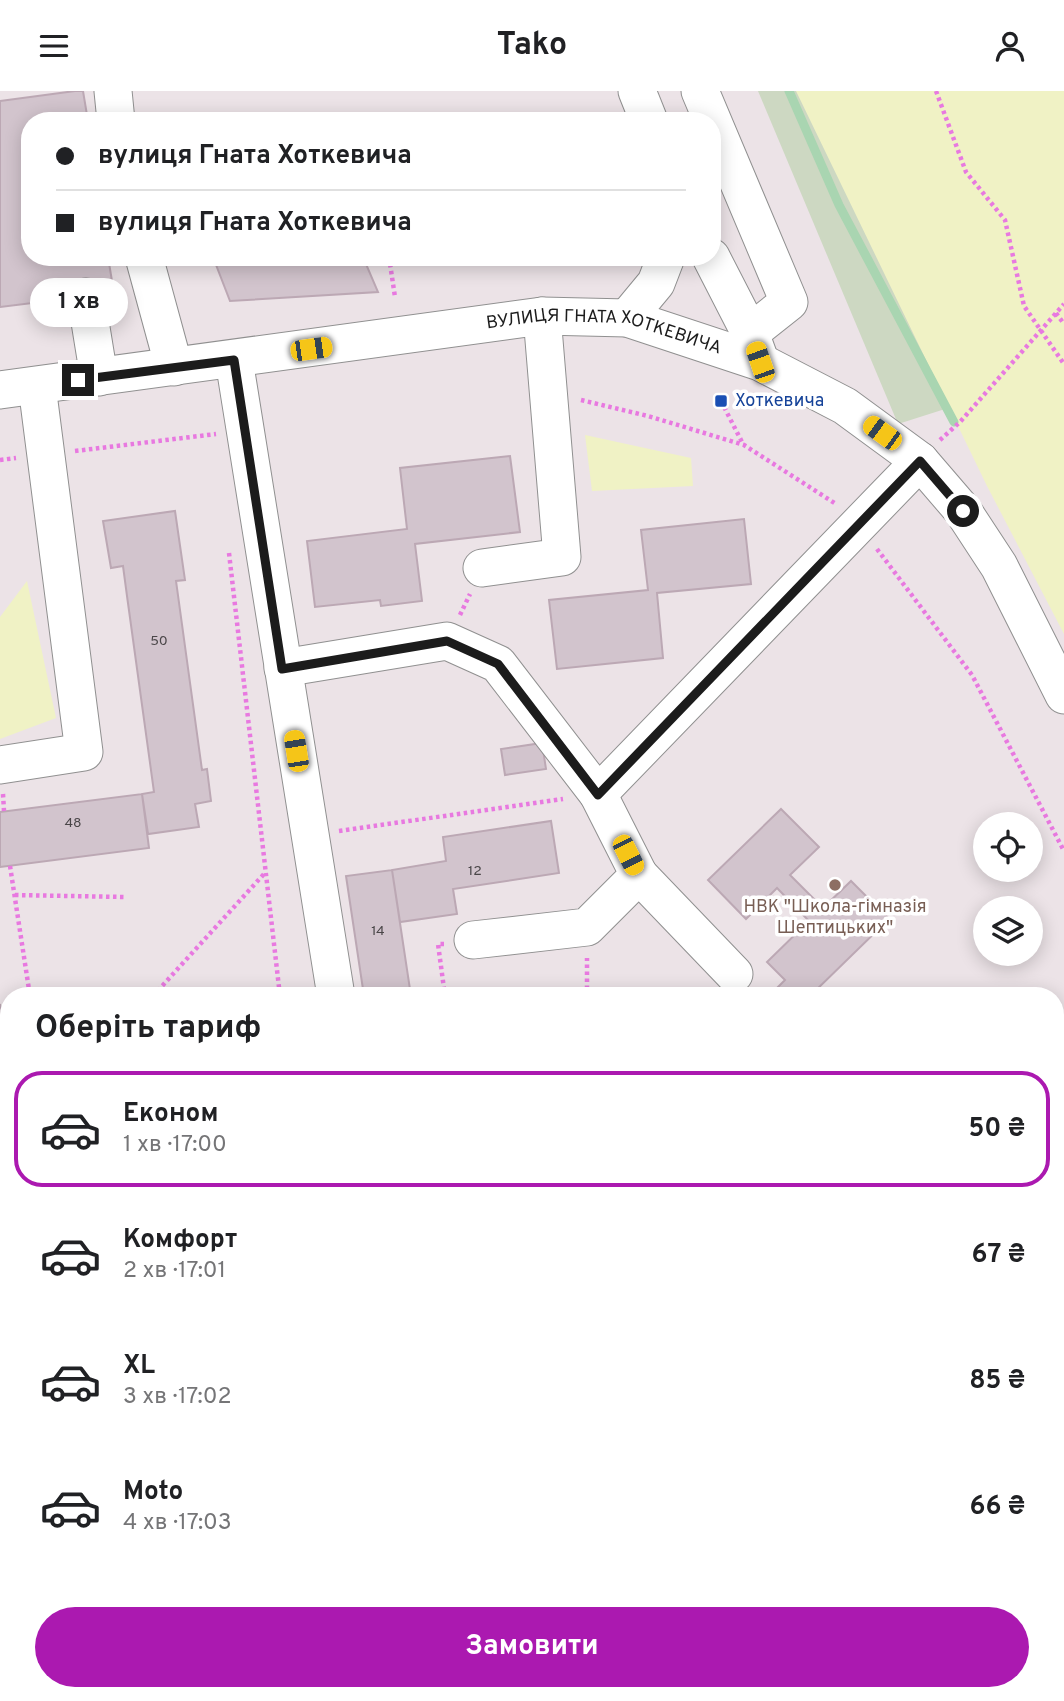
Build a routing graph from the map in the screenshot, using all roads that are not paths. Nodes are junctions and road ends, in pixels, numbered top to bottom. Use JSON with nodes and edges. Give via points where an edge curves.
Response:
{"nodes":[{"id":1,"x":113,"y":91,"type":"edge"},
{"id":2,"x":637,"y":91,"type":"edge"},
{"id":3,"x":700,"y":91,"type":"edge"},
{"id":4,"x":115,"y":112,"type":"edge"},
{"id":5,"x":645,"y":112,"type":"edge"},
{"id":6,"x":709,"y":112,"type":"edge"},
{"id":7,"x":721,"y":141,"type":"edge"},
{"id":8,"x":146,"y":266,"type":"edge"},
{"id":9,"x":663,"y":266,"type":"edge"},
{"id":10,"x":715,"y":266,"type":"edge"},
{"id":11,"x":86,"y":297,"type":"dead end"},
{"id":12,"x":542,"y":316,"type":"junction"},
{"id":13,"x":626,"y":318,"type":"junction"},
{"id":14,"x":755,"y":348,"type":"junction"},
{"id":15,"x":234,"y":360,"type":"junction"},
{"id":16,"x":174,"y":367,"type":"junction"},
{"id":17,"x":99,"y":377,"type":"junction"},
{"id":18,"x":37,"y":386,"type":"junction"},
{"id":19,"x":0,"y":390,"type":"edge"},
{"id":20,"x":920,"y":461,"type":"junction"},
{"id":21,"x":482,"y":568,"type":"road end"},
{"id":22,"x":282,"y":669,"type":"junction"},
{"id":23,"x":1064,"y":695,"type":"edge"},
{"id":24,"x":0,"y":765,"type":"edge"},
{"id":25,"x":598,"y":795,"type":"junction"},
{"id":26,"x":639,"y":875,"type":"junction"},
{"id":27,"x":473,"y":940,"type":"dead end"},
{"id":28,"x":734,"y":974,"type":"dead end"},
{"id":29,"x":335,"y":987,"type":"edge"}],
"edges":[{"from":1,"to":4,"type":"street"},
{"from":2,"to":5,"type":"street"},
{"from":3,"to":6,"type":"street"},
{"from":7,"to":14,"type":"street","via":[[789,302]]},
{"from":8,"to":16,"type":"street"},
{"from":9,"to":13,"type":"street","via":[[656,283]]},
{"from":10,"to":14,"type":"street"},
{"from":11,"to":17,"type":"street"},
{"from":12,"to":13,"type":"street","name":"ВУЛИЦЯ ГНАТА ХОТКЕВИЧА"},
{"from":12,"to":15,"type":"street","name":"ВУЛИЦЯ ГНАТА ХОТКЕВИЧА"},
{"from":12,"to":21,"type":"street","via":[[562,557]]},
{"from":13,"to":14,"type":"street","name":"ВУЛИЦЯ ГНАТА ХОТКЕВИЧА"},
{"from":14,"to":20,"type":"street","name":"ВУЛИЦЯ ГНАТА ХОТКЕВИЧА"},
{"from":15,"to":16,"type":"street","name":"ВУЛИЦЯ ГНАТА ХОТКЕВИЧА"},
{"from":15,"to":22,"type":"street"},
{"from":16,"to":17,"type":"street","name":"ВУЛИЦЯ ГНАТА ХОТКЕВИЧА"},
{"from":17,"to":18,"type":"street","name":"ВУЛИЦЯ ГНАТА ХОТКЕВИЧА"},
{"from":18,"to":19,"type":"street","name":"ВУЛИЦЯ ГНАТА ХОТКЕВИЧА"},
{"from":18,"to":24,"type":"street","via":[[84,752]]},
{"from":20,"to":23,"type":"street","name":"ВУЛИЦЯ ГНАТА ХОТКЕВИЧА","via":[[963,511],[999,566]]},
{"from":20,"to":25,"type":"street"},
{"from":22,"to":25,"type":"street","via":[[447,641],[498,664]]},
{"from":22,"to":29,"type":"street"},
{"from":25,"to":26,"type":"street"},
{"from":26,"to":27,"type":"street","via":[[587,927]]},
{"from":26,"to":28,"type":"street"}]}
